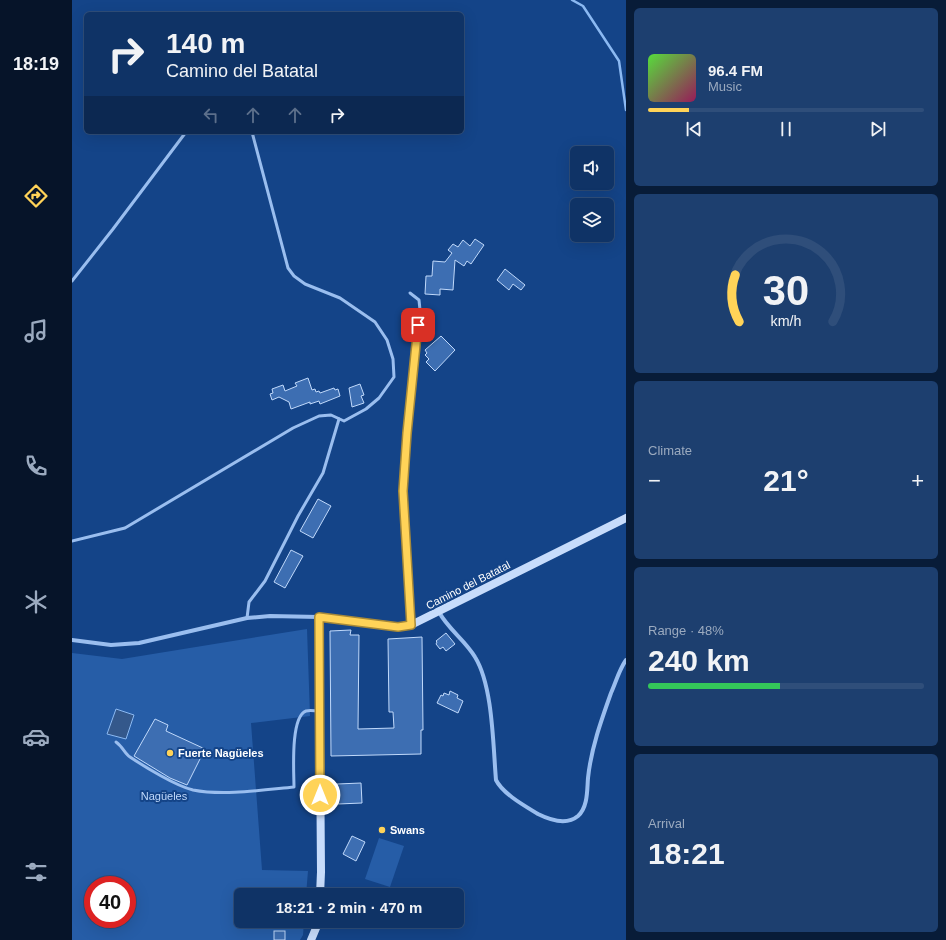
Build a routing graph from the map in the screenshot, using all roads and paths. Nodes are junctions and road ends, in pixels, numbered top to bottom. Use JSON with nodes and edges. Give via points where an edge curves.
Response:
{"nodes":[{"id":1,"x":184,"y":134,"type":"edge"},
{"id":2,"x":253,"y":134,"type":"edge"},
{"id":3,"x":72,"y":281,"type":"edge"},
{"id":4,"x":410,"y":293,"type":"dead end"},
{"id":5,"x":420,"y":310,"type":"joint"},
{"id":6,"x":339,"y":419,"type":"junction"},
{"id":7,"x":626,"y":518,"type":"edge"},
{"id":8,"x":72,"y":541,"type":"edge"},
{"id":9,"x":439,"y":612,"type":"junction"},
{"id":10,"x":319,"y":617,"type":"junction"},
{"id":11,"x":247,"y":618,"type":"junction"},
{"id":12,"x":411,"y":625,"type":"junction"},
{"id":13,"x":72,"y":640,"type":"edge"},
{"id":14,"x":626,"y":660,"type":"edge"},
{"id":15,"x":320,"y":711,"type":"junction"},
{"id":16,"x":116,"y":742,"type":"dead end"},
{"id":17,"x":320,"y":888,"type":"edge"},
{"id":18,"x":316,"y":928,"type":"edge"},
{"id":19,"x":311,"y":940,"type":"edge"}],
"edges":[{"from":1,"to":3,"type":"lane"},
{"from":2,"to":6,"type":"lane","via":[[288,268],[305,284],[340,298],[375,322],[387,340],[393,359],[394,377],[379,398],[366,409],[344,421]]},
{"from":4,"to":5,"type":"lane","via":[[419,300]]},
{"from":5,"to":12,"type":"street","via":[[403,491]]},
{"from":6,"to":8,"type":"lane","via":[[331,415],[319,416],[293,428],[125,528]]},
{"from":6,"to":11,"type":"lane","via":[[323,473],[265,581],[249,602]]},
{"from":7,"to":9,"type":"street","name":"Camino del Batatal"},
{"from":9,"to":12,"type":"street","name":"Camino del Batatal"},
{"from":9,"to":14,"type":"street","via":[[469,647],[482,672],[489,707],[496,780],[499,786],[538,814],[559,822],[578,816],[583,810],[593,748]]},
{"from":10,"to":11,"type":"street","name":"Camino del Batatal"},
{"from":10,"to":12,"type":"street","name":"Camino del Batatal","via":[[398,627]]},
{"from":10,"to":15,"type":"street"},
{"from":11,"to":13,"type":"street","name":"Camino del Batatal","via":[[139,644],[111,645]]},
{"from":15,"to":16,"type":"lane","via":[[306,711],[298,722],[294,734],[294,788],[222,792],[192,790],[128,756]]},
{"from":15,"to":17,"type":"street"},
{"from":18,"to":19,"type":"street"}]}
